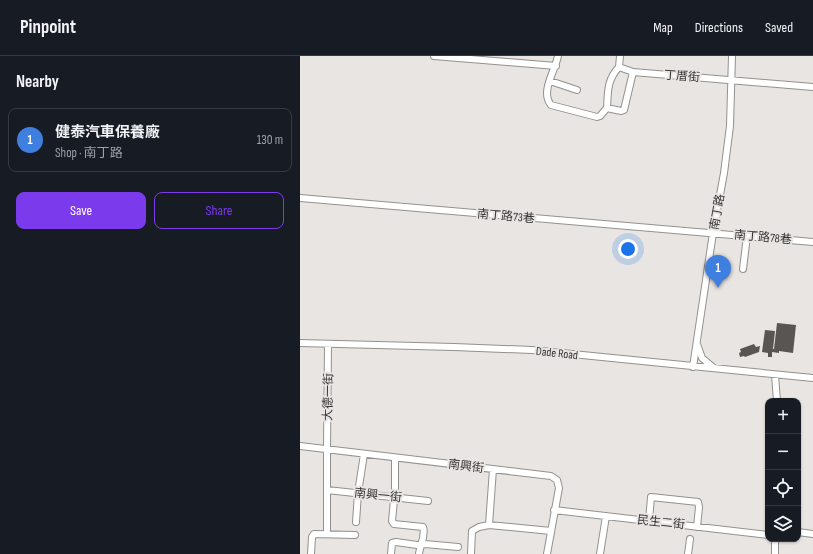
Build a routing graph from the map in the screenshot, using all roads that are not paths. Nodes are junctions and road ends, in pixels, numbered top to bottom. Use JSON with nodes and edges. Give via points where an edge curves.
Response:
{"nodes":[{"id":1,"x":434,"y":56,"type":"edge"},
{"id":2,"x":558,"y":56,"type":"edge"},
{"id":3,"x":620,"y":56,"type":"edge"},
{"id":4,"x":732,"y":56,"type":"edge"},
{"id":5,"x":556,"y":66,"type":"junction"},
{"id":6,"x":619,"y":67,"type":"junction"},
{"id":7,"x":633,"y":72,"type":"junction"},
{"id":8,"x":732,"y":80,"type":"junction"},
{"id":9,"x":550,"y":81,"type":"junction"},
{"id":10,"x":813,"y":87,"type":"edge"},
{"id":11,"x":577,"y":90,"type":"dead end"},
{"id":12,"x":607,"y":108,"type":"junction"},
{"id":13,"x":300,"y":198,"type":"edge"},
{"id":14,"x":713,"y":233,"type":"junction"},
{"id":15,"x":747,"y":236,"type":"junction"},
{"id":16,"x":813,"y":242,"type":"edge"},
{"id":17,"x":743,"y":269,"type":"dead end"},
{"id":18,"x":696,"y":340,"type":"junction"},
{"id":19,"x":300,"y":343,"type":"edge"},
{"id":20,"x":328,"y":344,"type":"junction"},
{"id":21,"x":693,"y":367,"type":"junction"},
{"id":22,"x":715,"y":369,"type":"junction"},
{"id":23,"x":775,"y":374,"type":"junction"},
{"id":24,"x":813,"y":378,"type":"edge"},
{"id":25,"x":777,"y":398,"type":"edge"},
{"id":26,"x":300,"y":446,"type":"edge"},
{"id":27,"x":327,"y":449,"type":"junction"},
{"id":28,"x":364,"y":454,"type":"junction"},
{"id":29,"x":395,"y":458,"type":"junction"},
{"id":30,"x":493,"y":469,"type":"junction"},
{"id":31,"x":327,"y":490,"type":"junction"},
{"id":32,"x":358,"y":493,"type":"junction"},
{"id":33,"x":395,"y":497,"type":"junction"},
{"id":34,"x":428,"y":501,"type":"dead end"},
{"id":35,"x":554,"y":510,"type":"junction"},
{"id":36,"x":606,"y":516,"type":"junction"},
{"id":37,"x":649,"y":521,"type":"junction"},
{"id":38,"x":356,"y":522,"type":"dead end"},
{"id":39,"x":489,"y":525,"type":"junction"},
{"id":40,"x":697,"y":526,"type":"junction"},
{"id":41,"x":551,"y":531,"type":"junction"},
{"id":42,"x":801,"y":532,"type":"edge"},
{"id":43,"x":327,"y":534,"type":"junction"},
{"id":44,"x":813,"y":534,"type":"edge"},
{"id":45,"x":355,"y":535,"type":"dead end"},
{"id":46,"x":765,"y":535,"type":"edge"},
{"id":47,"x":690,"y":540,"type":"dead end"},
{"id":48,"x":775,"y":542,"type":"edge"},
{"id":49,"x":421,"y":544,"type":"junction"},
{"id":50,"x":458,"y":547,"type":"dead end"},
{"id":51,"x":311,"y":554,"type":"edge"},
{"id":52,"x":391,"y":554,"type":"edge"},
{"id":53,"x":419,"y":554,"type":"edge"},
{"id":54,"x":471,"y":554,"type":"edge"},
{"id":55,"x":546,"y":554,"type":"edge"},
{"id":56,"x":600,"y":554,"type":"edge"},
{"id":57,"x":688,"y":554,"type":"edge"},
{"id":58,"x":775,"y":554,"type":"edge"}],
"edges":[{"from":1,"to":5,"type":"street"},
{"from":2,"to":5,"type":"street"},
{"from":3,"to":6,"type":"street"},
{"from":4,"to":8,"type":"street","name":"南丁路"},
{"from":5,"to":9,"type":"street"},
{"from":6,"to":7,"type":"street","name":"丁厝街"},
{"from":6,"to":12,"type":"street","via":[[612,74],[608,85]]},
{"from":7,"to":8,"type":"street","name":"丁厝街"},
{"from":7,"to":12,"type":"street","via":[[624,110]]},
{"from":8,"to":10,"type":"street","name":"丁厝街"},
{"from":8,"to":14,"type":"street","name":"南丁路","via":[[730,126]]},
{"from":9,"to":11,"type":"street"},
{"from":9,"to":12,"type":"street","via":[[546,88],[551,105],[597,117]]},
{"from":13,"to":14,"type":"street","name":"南丁路73巷"},
{"from":14,"to":15,"type":"street","name":"南丁路78巷"},
{"from":14,"to":18,"type":"street","name":"南丁路"},
{"from":15,"to":16,"type":"street","name":"南丁路78巷"},
{"from":15,"to":17,"type":"street"},
{"from":18,"to":21,"type":"street","name":"南丁路"},
{"from":18,"to":22,"type":"street","via":[[702,358]]},
{"from":19,"to":20,"type":"street","name":"Dade Road"},
{"from":20,"to":21,"type":"street","name":"Dade Road","via":[[501,348]]},
{"from":20,"to":27,"type":"street","name":"大德一街"},
{"from":21,"to":22,"type":"street","name":"Dade Road"},
{"from":22,"to":23,"type":"street","name":"Dade Road"},
{"from":23,"to":24,"type":"street","name":"Dade Road"},
{"from":23,"to":25,"type":"street"},
{"from":26,"to":27,"type":"street","name":"南興街"},
{"from":27,"to":28,"type":"street","name":"南興街"},
{"from":27,"to":31,"type":"street","name":"大德一街"},
{"from":28,"to":29,"type":"street","name":"南興街"},
{"from":28,"to":32,"type":"street"},
{"from":29,"to":30,"type":"street","name":"南興街"},
{"from":29,"to":33,"type":"street"},
{"from":30,"to":35,"type":"street","name":"南興街","via":[[551,476],[557,480]]},
{"from":30,"to":39,"type":"street"},
{"from":31,"to":32,"type":"street","name":"南興一街"},
{"from":31,"to":43,"type":"street","name":"大德一街"},
{"from":32,"to":33,"type":"street","name":"南興一街"},
{"from":32,"to":38,"type":"street"},
{"from":33,"to":34,"type":"street","name":"南興一街"},
{"from":33,"to":49,"type":"street","via":[[392,521],[394,524],[423,527]]},
{"from":35,"to":36,"type":"street","name":"民生二街"},
{"from":35,"to":41,"type":"street","name":"南興街"},
{"from":36,"to":37,"type":"street","name":"民生二街"},
{"from":36,"to":56,"type":"street"},
{"from":37,"to":40,"type":"street","name":"民生二街"},
{"from":37,"to":40,"type":"street","via":[[651,497],[698,502]]},
{"from":39,"to":41,"type":"street"},
{"from":39,"to":54,"type":"street","via":[[472,531]]},
{"from":40,"to":46,"type":"street","name":"民生二街"},
{"from":41,"to":55,"type":"street","name":"南興街"},
{"from":42,"to":44,"type":"street"},
{"from":43,"to":45,"type":"street"},
{"from":43,"to":51,"type":"street","via":[[314,534]]},
{"from":47,"to":57,"type":"street"},
{"from":48,"to":58,"type":"street"},
{"from":49,"to":50,"type":"street"},
{"from":49,"to":52,"type":"street","via":[[392,543]]},
{"from":49,"to":53,"type":"street"}]}
